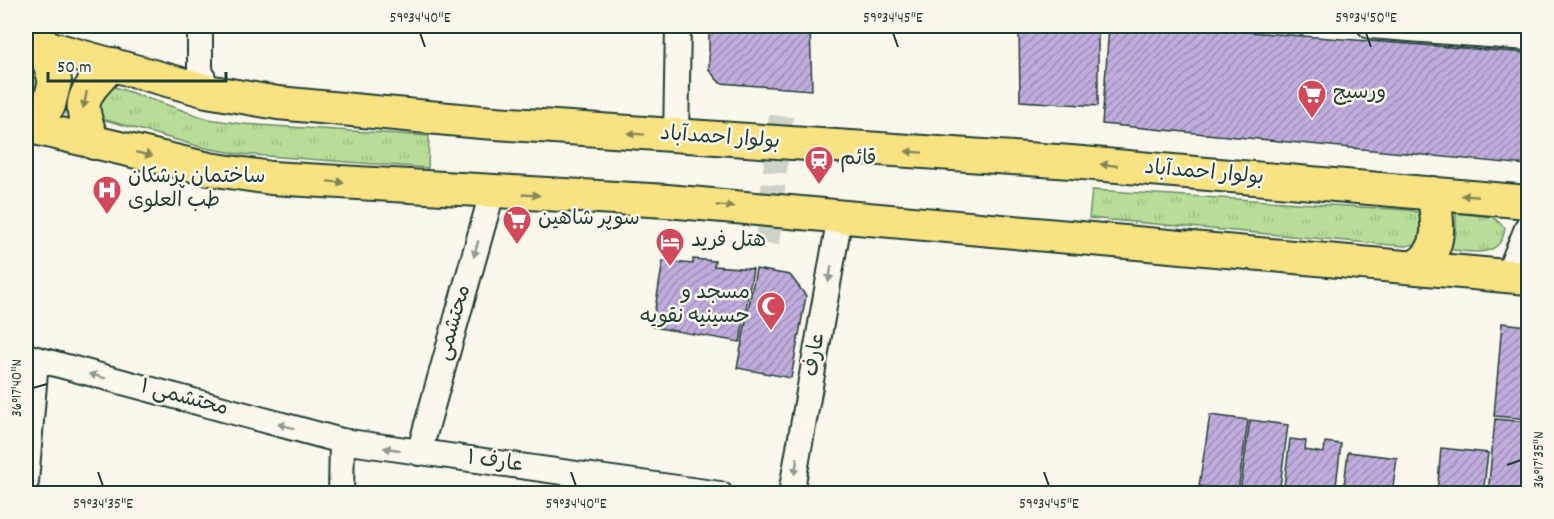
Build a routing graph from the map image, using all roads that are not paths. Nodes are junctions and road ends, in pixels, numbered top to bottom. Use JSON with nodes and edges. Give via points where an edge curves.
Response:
{"nodes":[{"id":1,"x":200,"y":26,"type":"edge"},
{"id":2,"x":678,"y":26,"type":"edge"},
{"id":3,"x":1370,"y":26,"type":"edge"},
{"id":4,"x":1528,"y":38,"type":"edge"},
{"id":5,"x":35,"y":44,"type":"edge"},
{"id":6,"x":112,"y":64,"type":"junction"},
{"id":7,"x":207,"y":91,"type":"junction"},
{"id":8,"x":26,"y":120,"type":"edge"},
{"id":9,"x":26,"y":126,"type":"edge"},
{"id":10,"x":676,"y":136,"type":"junction"},
{"id":11,"x":94,"y":143,"type":"junction"},
{"id":12,"x":492,"y":193,"type":"junction"},
{"id":13,"x":1433,"y":193,"type":"junction"},
{"id":14,"x":1528,"y":202,"type":"edge"},
{"id":15,"x":840,"y":216,"type":"junction"},
{"id":16,"x":1528,"y":226,"type":"edge"},
{"id":17,"x":1416,"y":266,"type":"junction"},
{"id":18,"x":1518,"y":278,"type":"edge"},
{"id":19,"x":31,"y":358,"type":"edge"},
{"id":20,"x":342,"y":441,"type":"junction"},
{"id":21,"x":419,"y":453,"type":"junction"},
{"id":22,"x":26,"y":482,"type":"edge"},
{"id":23,"x":341,"y":494,"type":"edge"},
{"id":24,"x":720,"y":494,"type":"edge"},
{"id":25,"x":791,"y":494,"type":"edge"}],
"edges":[{"from":1,"to":7,"type":"street","via":[[200,69]]},
{"from":2,"to":10,"type":"street"},
{"from":3,"to":4,"type":"street"},
{"from":5,"to":6,"type":"main road","name":"بولوار احمدآباد"},
{"from":5,"to":8,"type":"main road","via":[[55,81],[49,105]]},
{"from":6,"to":7,"type":"main road","name":"بولوار احمدآباد"},
{"from":6,"to":11,"type":"main road","one_way":true,"via":[[88,90],[82,115]]},
{"from":10,"to":7,"type":"main road","name":"بولوار احمدآباد","one_way":true,"via":[[278,103]]},
{"from":9,"to":11,"type":"main road"},
{"from":13,"to":10,"type":"main road","name":"بولوار احمدآباد","one_way":true,"via":[[1071,162]]},
{"from":11,"to":12,"type":"main road","one_way":true,"via":[[209,169],[272,178]]},
{"from":12,"to":15,"type":"main road","one_way":true,"via":[[667,201]]},
{"from":12,"to":21,"type":"street","name":"محتشمی","one_way":true},
{"from":14,"to":13,"type":"main road","name":"بولوار احمدآباد","one_way":true},
{"from":13,"to":17,"type":"main road","via":[[1439,222],[1437,240],[1426,261]]},
{"from":15,"to":17,"type":"main road"},
{"from":15,"to":25,"type":"street","name":"عارف","one_way":true},
{"from":16,"to":18,"type":"street"},
{"from":17,"to":18,"type":"main road"},
{"from":20,"to":19,"type":"street","name":"محتشمی ۱","one_way":true},
{"from":19,"to":22,"type":"street"},
{"from":21,"to":20,"type":"street","name":"عارف ۱","one_way":true},
{"from":20,"to":23,"type":"street"},
{"from":21,"to":24,"type":"street","name":"عارف ۱"}]}
